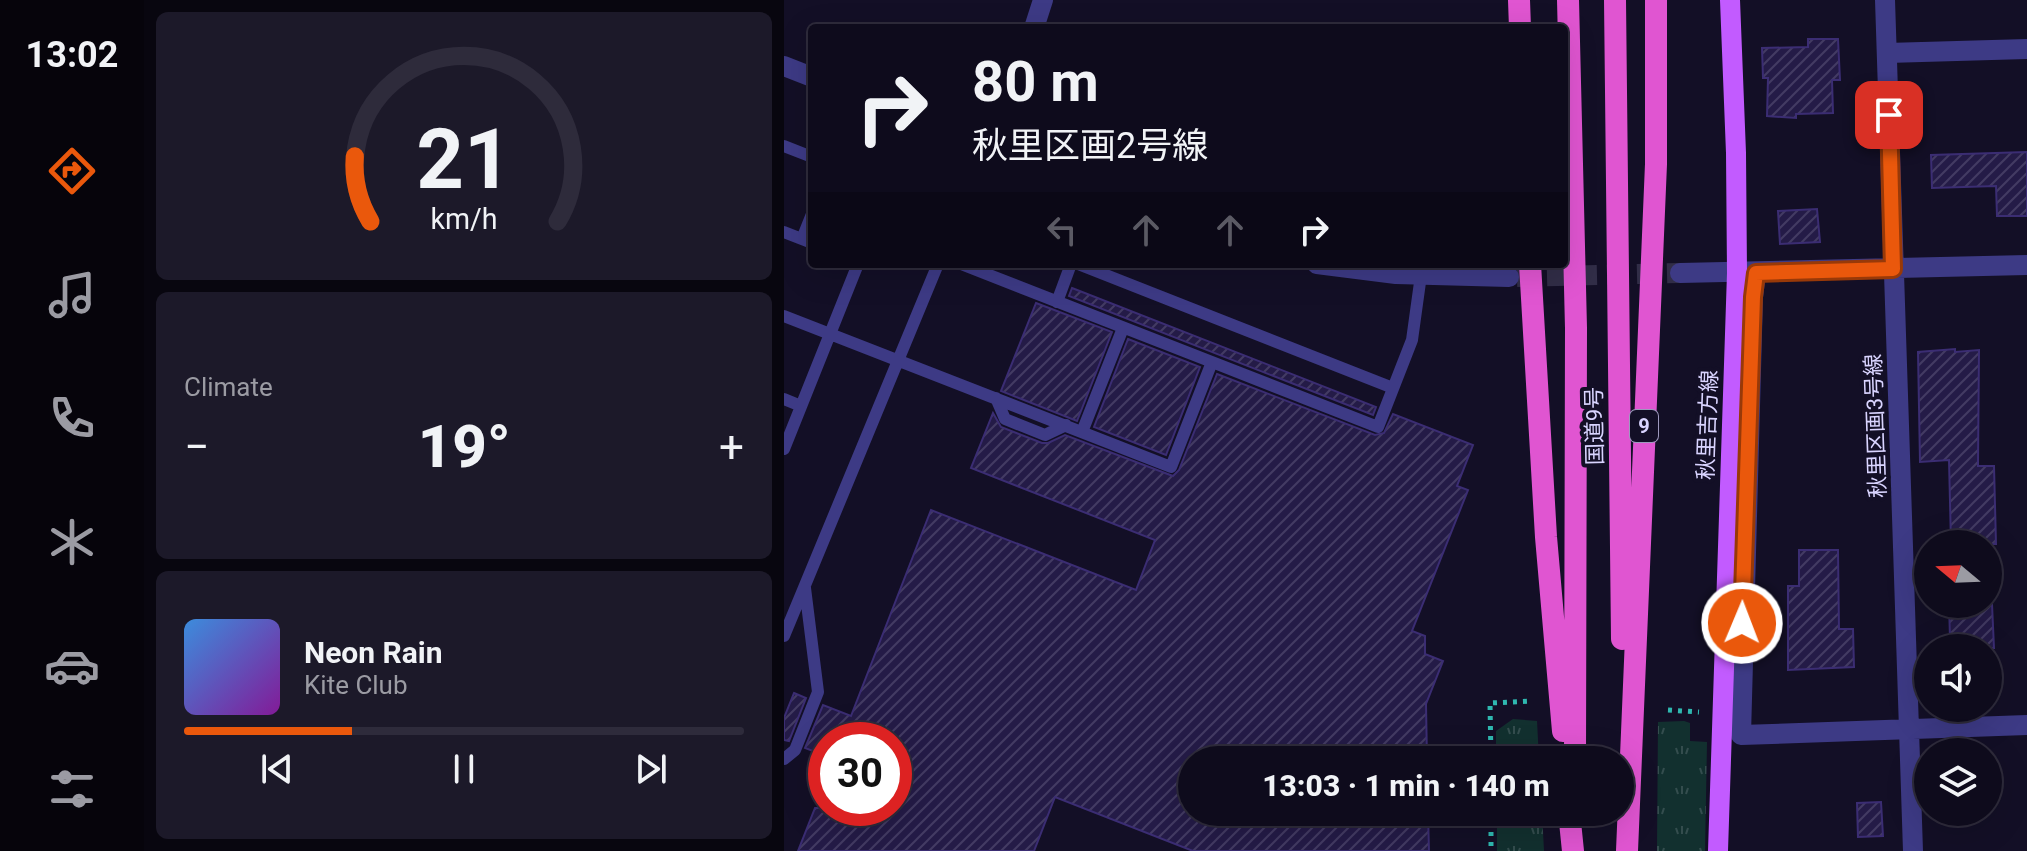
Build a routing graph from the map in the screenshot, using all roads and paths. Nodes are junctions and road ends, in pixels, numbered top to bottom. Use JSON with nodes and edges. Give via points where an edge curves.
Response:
{"nodes":[{"id":1,"x":1043,"y":0,"type":"edge"},
{"id":2,"x":1519,"y":0,"type":"edge"},
{"id":3,"x":1568,"y":0,"type":"edge"},
{"id":4,"x":1615,"y":0,"type":"edge"},
{"id":5,"x":1656,"y":0,"type":"edge"},
{"id":6,"x":1730,"y":0,"type":"edge"},
{"id":7,"x":1885,"y":0,"type":"edge"},
{"id":8,"x":1035,"y":24,"type":"edge"},
{"id":9,"x":1520,"y":24,"type":"edge"},
{"id":10,"x":2027,"y":49,"type":"edge"},
{"id":11,"x":1887,"y":53,"type":"junction"},
{"id":12,"x":784,"y":66,"type":"edge"},
{"id":13,"x":808,"y":75,"type":"edge"},
{"id":14,"x":784,"y":146,"type":"edge"},
{"id":15,"x":808,"y":155,"type":"edge"},
{"id":16,"x":784,"y":232,"type":"edge"},
{"id":17,"x":807,"y":241,"type":"edge"},
{"id":18,"x":2027,"y":265,"type":"edge"},
{"id":19,"x":856,"y":268,"type":"edge"},
{"id":20,"x":936,"y":268,"type":"edge"},
{"id":21,"x":971,"y":268,"type":"edge"},
{"id":22,"x":1070,"y":268,"type":"edge"},
{"id":23,"x":1088,"y":268,"type":"edge"},
{"id":24,"x":1355,"y":268,"type":"edge"},
{"id":25,"x":1530,"y":268,"type":"edge"},
{"id":26,"x":1893,"y":269,"type":"junction"},
{"id":27,"x":1680,"y":273,"type":"tunnel mouth"},
{"id":28,"x":1746,"y":273,"type":"junction"},
{"id":29,"x":1421,"y":275,"type":"junction"},
{"id":30,"x":1509,"y":277,"type":"tunnel mouth"},
{"id":31,"x":1057,"y":302,"type":"junction"},
{"id":32,"x":784,"y":316,"type":"edge"},
{"id":33,"x":1123,"y":328,"type":"junction"},
{"id":34,"x":830,"y":334,"type":"junction"},
{"id":35,"x":898,"y":361,"type":"junction"},
{"id":36,"x":1212,"y":362,"type":"junction"},
{"id":37,"x":1393,"y":388,"type":"junction"},
{"id":38,"x":784,"y":399,"type":"edge"},
{"id":39,"x":801,"y":406,"type":"junction"},
{"id":40,"x":1082,"y":432,"type":"junction"},
{"id":41,"x":784,"y":449,"type":"edge"},
{"id":42,"x":805,"y":585,"type":"junction"},
{"id":43,"x":784,"y":636,"type":"edge"},
{"id":44,"x":1532,"y":701,"type":"dead end"},
{"id":45,"x":1668,"y":710,"type":"dead end"},
{"id":46,"x":1700,"y":721,"type":"dead end"},
{"id":47,"x":2027,"y":725,"type":"edge"},
{"id":48,"x":1909,"y":729,"type":"junction"},
{"id":49,"x":1491,"y":746,"type":"edge"},
{"id":50,"x":1564,"y":746,"type":"edge"},
{"id":51,"x":1575,"y":746,"type":"edge"},
{"id":52,"x":784,"y":759,"type":"edge"},
{"id":53,"x":1491,"y":826,"type":"edge"},
{"id":54,"x":1573,"y":826,"type":"edge"},
{"id":55,"x":1491,"y":851,"type":"edge"},
{"id":56,"x":1574,"y":851,"type":"edge"},
{"id":57,"x":1626,"y":851,"type":"edge"},
{"id":58,"x":1718,"y":851,"type":"edge"},
{"id":59,"x":1913,"y":851,"type":"edge"}],
"edges":[{"from":1,"to":8,"type":"street"},
{"from":2,"to":9,"type":"highway"},
{"from":3,"to":51,"type":"highway","name":"国道9号","via":[[1576,328]]},
{"from":4,"to":57,"type":"highway","name":"国道9号","number":"9"},
{"from":5,"to":57,"type":"highway","number":"9","via":[[1656,164]]},
{"from":6,"to":28,"type":"main road","name":"秋里吉方線"},
{"from":7,"to":11,"type":"street","name":"秋里区画3号線"},
{"from":10,"to":11,"type":"street"},
{"from":11,"to":26,"type":"street","name":"秋里区画3号線"},
{"from":12,"to":13,"type":"street"},
{"from":14,"to":15,"type":"lane"},
{"from":16,"to":17,"type":"lane"},
{"from":18,"to":26,"type":"street"},
{"from":19,"to":34,"type":"lane"},
{"from":20,"to":35,"type":"lane"},
{"from":21,"to":31,"type":"lane"},
{"from":22,"to":31,"type":"lane"},
{"from":23,"to":37,"type":"lane"},
{"from":24,"to":29,"type":"street"},
{"from":25,"to":50,"type":"highway"},
{"from":26,"to":28,"type":"street"},
{"from":26,"to":48,"type":"street","name":"秋里区画3号線"},
{"from":27,"to":28,"type":"street"},
{"from":28,"to":48,"type":"street","via":[[1753,297],[1741,735]]},
{"from":28,"to":58,"type":"main road","name":"秋里吉方線"},
{"from":29,"to":30,"type":"street"},
{"from":29,"to":37,"type":"lane","via":[[1416,326]]},
{"from":31,"to":33,"type":"lane"},
{"from":32,"to":34,"type":"lane"},
{"from":33,"to":36,"type":"lane"},
{"from":33,"to":40,"type":"lane"},
{"from":34,"to":35,"type":"lane"},
{"from":34,"to":39,"type":"lane"},
{"from":35,"to":40,"type":"lane"},
{"from":35,"to":42,"type":"lane"},
{"from":36,"to":37,"type":"lane","via":[[1378,427]]},
{"from":36,"to":40,"type":"lane","via":[[1171,467]]},
{"from":38,"to":39,"type":"lane"},
{"from":39,"to":41,"type":"lane"},
{"from":42,"to":43,"type":"lane"},
{"from":42,"to":52,"type":"lane","via":[[818,692],[795,750]]},
{"from":44,"to":49,"type":"path","via":[[1490,703]]},
{"from":45,"to":46,"type":"path","via":[[1700,712]]},
{"from":47,"to":48,"type":"street"},
{"from":48,"to":59,"type":"street","name":"秋里区画3号線"},
{"from":53,"to":55,"type":"path"},
{"from":54,"to":56,"type":"highway"}]}
